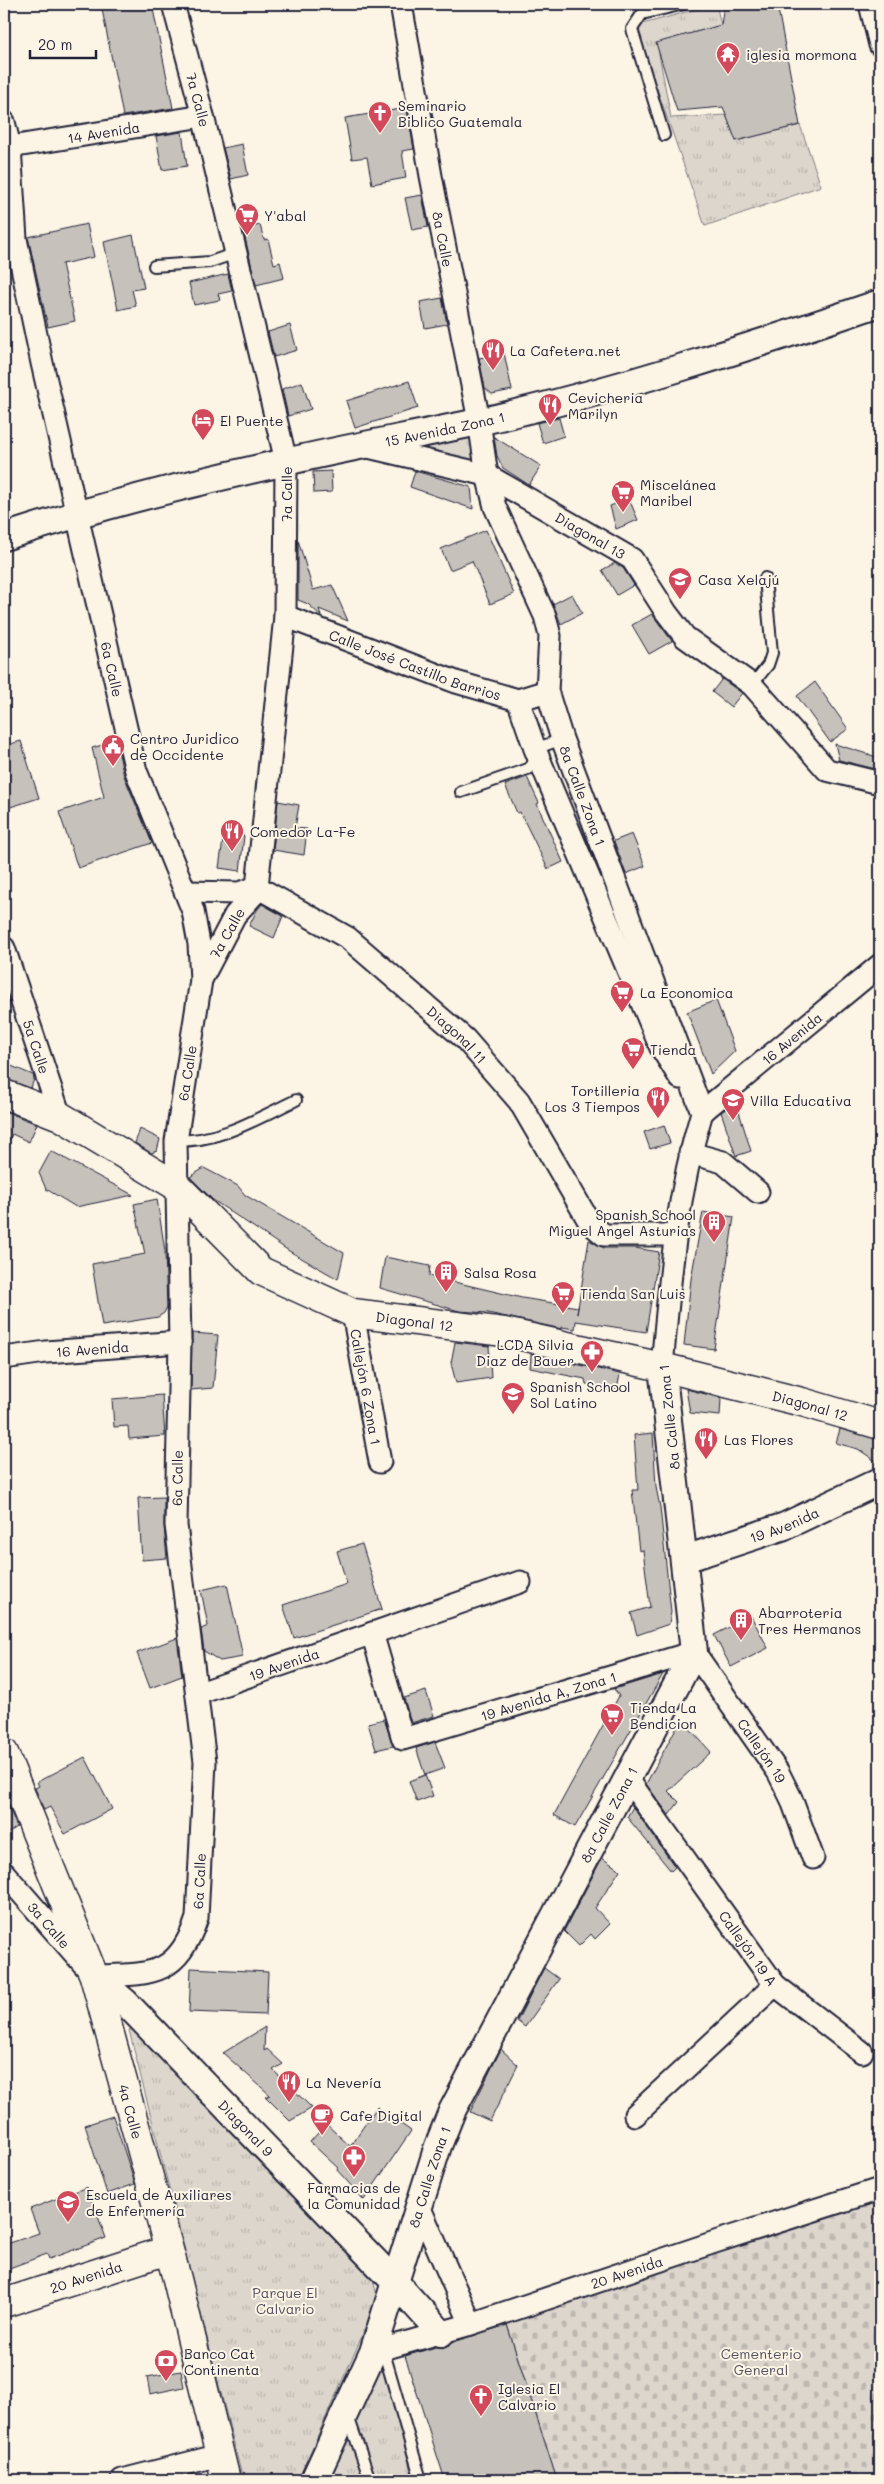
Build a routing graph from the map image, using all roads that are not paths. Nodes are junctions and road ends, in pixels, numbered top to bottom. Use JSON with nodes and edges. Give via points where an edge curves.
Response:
{"nodes":[{"id":1,"x":174,"y":4,"type":"edge"},
{"id":2,"x":401,"y":4,"type":"edge"},
{"id":3,"x":684,"y":4,"type":"edge"},
{"id":4,"x":870,"y":4,"type":"edge"},
{"id":5,"x":880,"y":45,"type":"edge"},
{"id":6,"x":203,"y":116,"type":"junction"},
{"id":7,"x":4,"y":122,"type":"edge"},
{"id":8,"x":664,"y":135,"type":"dead end"},
{"id":9,"x":7,"y":148,"type":"edge"},
{"id":10,"x":236,"y":253,"type":"junction"},
{"id":11,"x":154,"y":266,"type":"dead end"},
{"id":12,"x":880,"y":303,"type":"edge"},
{"id":13,"x":479,"y":421,"type":"junction"},
{"id":14,"x":361,"y":446,"type":"junction"},
{"id":15,"x":286,"y":461,"type":"junction"},
{"id":16,"x":487,"y":475,"type":"junction"},
{"id":17,"x":76,"y":514,"type":"junction"},
{"id":18,"x":4,"y":537,"type":"edge"},
{"id":19,"x":765,"y":578,"type":"dead end"},
{"id":20,"x":285,"y":616,"type":"junction"},
{"id":21,"x":752,"y":685,"type":"junction"},
{"id":22,"x":547,"y":691,"type":"junction"},
{"id":23,"x":518,"y":700,"type":"junction"},
{"id":24,"x":562,"y":739,"type":"junction"},
{"id":25,"x":535,"y":750,"type":"junction"},
{"id":26,"x":880,"y":783,"type":"edge"},
{"id":27,"x":461,"y":792,"type":"dead end"},
{"id":28,"x":257,"y":887,"type":"junction"},
{"id":29,"x":186,"y":892,"type":"junction"},
{"id":30,"x":4,"y":948,"type":"edge"},
{"id":31,"x":880,"y":965,"type":"edge"},
{"id":32,"x":201,"y":980,"type":"junction"},
{"id":33,"x":4,"y":1094,"type":"edge"},
{"id":34,"x":296,"y":1100,"type":"dead end"},
{"id":35,"x":702,"y":1112,"type":"junction"},
{"id":36,"x":60,"y":1116,"type":"junction"},
{"id":37,"x":176,"y":1141,"type":"junction"},
{"id":38,"x":690,"y":1153,"type":"junction"},
{"id":39,"x":178,"y":1187,"type":"junction"},
{"id":40,"x":758,"y":1192,"type":"dead end"},
{"id":41,"x":674,"y":1235,"type":"junction"},
{"id":42,"x":353,"y":1313,"type":"junction"},
{"id":43,"x":180,"y":1342,"type":"junction"},
{"id":44,"x":4,"y":1358,"type":"edge"},
{"id":45,"x":662,"y":1367,"type":"junction"},
{"id":46,"x":880,"y":1425,"type":"edge"},
{"id":47,"x":380,"y":1462,"type":"dead end"},
{"id":48,"x":880,"y":1481,"type":"edge"},
{"id":49,"x":685,"y":1559,"type":"junction"},
{"id":50,"x":520,"y":1582,"type":"dead end"},
{"id":51,"x":372,"y":1632,"type":"junction"},
{"id":52,"x":694,"y":1652,"type":"junction"},
{"id":53,"x":197,"y":1694,"type":"junction"},
{"id":54,"x":4,"y":1753,"type":"edge"},
{"id":55,"x":626,"y":1778,"type":"junction"},
{"id":56,"x":813,"y":1858,"type":"dead end"},
{"id":57,"x":4,"y":1873,"type":"edge"},
{"id":58,"x":94,"y":1976,"type":"junction"},
{"id":59,"x":775,"y":1985,"type":"junction"},
{"id":60,"x":862,"y":2052,"type":"dead end"},
{"id":61,"x":635,"y":2115,"type":"dead end"},
{"id":62,"x":880,"y":2189,"type":"edge"},
{"id":63,"x":419,"y":2206,"type":"junction"},
{"id":64,"x":168,"y":2250,"type":"junction"},
{"id":65,"x":395,"y":2282,"type":"junction"},
{"id":66,"x":4,"y":2303,"type":"edge"},
{"id":67,"x":471,"y":2324,"type":"junction"},
{"id":68,"x":441,"y":2333,"type":"junction"},
{"id":69,"x":378,"y":2351,"type":"junction"},
{"id":70,"x":346,"y":2410,"type":"junction"},
{"id":71,"x":223,"y":2468,"type":"edge"},
{"id":72,"x":122,"y":2480,"type":"edge"},
{"id":73,"x":314,"y":2480,"type":"edge"},
{"id":74,"x":370,"y":2480,"type":"edge"},
{"id":75,"x":421,"y":2480,"type":"edge"}],
"edges":[{"from":1,"to":6,"type":"street","name":"7a Calle"},
{"from":2,"to":13,"type":"street","name":"8a Calle"},
{"from":3,"to":8,"type":"lane","via":[[642,14],[632,29]]},
{"from":4,"to":5,"type":"street"},
{"from":6,"to":9,"type":"street","name":"14 Avenida"},
{"from":6,"to":10,"type":"street","name":"7a Calle"},
{"from":7,"to":9,"type":"street","name":"6a Calle"},
{"from":9,"to":17,"type":"street","name":"6a Calle","via":[[16,239]]},
{"from":10,"to":11,"type":"lane","via":[[210,262]]},
{"from":10,"to":15,"type":"street","name":"7a Calle"},
{"from":12,"to":13,"type":"street","name":"15 Avenida Zona 1","via":[[591,393]]},
{"from":13,"to":14,"type":"street","name":"15 Avenida Zona 1"},
{"from":13,"to":16,"type":"street","name":"8a Calle"},
{"from":14,"to":15,"type":"street","name":"15 Avenida Zona 1"},
{"from":14,"to":16,"type":"street","name":"Diagonal 13"},
{"from":15,"to":17,"type":"street","name":"15 Avenida Zona 1"},
{"from":15,"to":20,"type":"street","name":"7a Calle"},
{"from":16,"to":21,"type":"street","name":"Diagonal 13","via":[[632,559],[685,637]]},
{"from":16,"to":22,"type":"street","name":"8a Calle Zona 1","via":[[496,507],[545,616],[550,636]]},
{"from":17,"to":18,"type":"street","name":"15 Avenida Zona 1"},
{"from":17,"to":29,"type":"street","name":"6a Calle","via":[[136,771]]},
{"from":19,"to":21,"type":"lane","via":[[772,654],[768,665]]},
{"from":20,"to":23,"type":"street","name":"Calle José Castillo Barrios","via":[[456,682]]},
{"from":20,"to":28,"type":"street","name":"7a Calle"},
{"from":21,"to":26,"type":"street","name":"Diagonal 13","via":[[827,770]]},
{"from":22,"to":23,"type":"street","name":"Calle José Castillo Barrios"},
{"from":22,"to":24,"type":"street","name":"8a Calle Zona 1"},
{"from":23,"to":25,"type":"street","name":"8a Calle Zona 1"},
{"from":24,"to":25,"type":"lane"},
{"from":24,"to":35,"type":"street","name":"8a Calle Zona 1"},
{"from":25,"to":27,"type":"lane","via":[[533,764],[528,769]]},
{"from":25,"to":35,"type":"street","name":"8a Calle Zona 1","via":[[660,1046]]},
{"from":28,"to":29,"type":"street","via":[[238,893]]},
{"from":28,"to":32,"type":"street","name":"7a Calle","via":[[235,915]]},
{"from":28,"to":41,"type":"street","name":"Diagonal 11","via":[[348,938],[466,1039],[519,1101],[590,1223],[604,1235]]},
{"from":29,"to":32,"type":"street","name":"6a Calle","via":[[199,944]]},
{"from":30,"to":36,"type":"street","name":"5a Calle"},
{"from":31,"to":35,"type":"street","name":"16 Avenida"},
{"from":32,"to":37,"type":"street","name":"6a Calle"},
{"from":33,"to":36,"type":"main road","name":"Diagonal 12"},
{"from":34,"to":37,"type":"lane","via":[[227,1133],[204,1140]]},
{"from":35,"to":38,"type":"street","name":"8a Calle Zona 1"},
{"from":36,"to":39,"type":"main road","name":"Diagonal 12"},
{"from":37,"to":39,"type":"street","name":"6a Calle"},
{"from":38,"to":40,"type":"street","via":[[724,1162]]},
{"from":38,"to":41,"type":"street","name":"8a Calle Zona 1"},
{"from":39,"to":42,"type":"main road","name":"Diagonal 12","via":[[261,1271]]},
{"from":39,"to":43,"type":"street","name":"6a Calle"},
{"from":41,"to":45,"type":"street","name":"8a Calle Zona 1"},
{"from":42,"to":45,"type":"main road","name":"Diagonal 12","via":[[504,1332]]},
{"from":42,"to":47,"type":"street","name":"Callejón 6 Zona 1"},
{"from":43,"to":44,"type":"street","name":"16 Avenida"},
{"from":43,"to":53,"type":"street","name":"6a Calle","via":[[176,1525]]},
{"from":45,"to":46,"type":"main road","name":"Diagonal 12"},
{"from":45,"to":49,"type":"street","name":"8a Calle Zona 1"},
{"from":48,"to":49,"type":"street","name":"19 Avenida","via":[[785,1526]]},
{"from":49,"to":52,"type":"street","name":"8a Calle Zona 1"},
{"from":50,"to":51,"type":"street","name":"19 Avenida"},
{"from":51,"to":52,"type":"street","name":"19 Avenida A, Zona 1","via":[[402,1738]]},
{"from":51,"to":53,"type":"street","name":"19 Avenida"},
{"from":52,"to":55,"type":"street","name":"8a Calle Zona 1"},
{"from":52,"to":56,"type":"street","name":"Callejón 19","via":[[778,1772]]},
{"from":53,"to":58,"type":"street","name":"6a Calle","via":[[205,1762],[197,1918],[189,1941],[177,1957],[160,1969],[144,1974]]},
{"from":54,"to":58,"type":"main road","name":"4a Calle"},
{"from":55,"to":59,"type":"street","name":"Callejón 19 A"},
{"from":55,"to":63,"type":"street","name":"8a Calle Zona 1","via":[[452,2111]]},
{"from":57,"to":58,"type":"street","name":"3a Calle"},
{"from":58,"to":64,"type":"main road","name":"4a Calle"},
{"from":58,"to":65,"type":"street","name":"Diagonal 9","via":[[125,2002]]},
{"from":59,"to":60,"type":"street"},
{"from":59,"to":61,"type":"street","name":"Callejón 19 A"},
{"from":62,"to":67,"type":"street","name":"20 Avenida"},
{"from":63,"to":65,"type":"street","name":"8a Calle Zona 1"},
{"from":63,"to":67,"type":"street"},
{"from":64,"to":66,"type":"main road","name":"20 Avenida"},
{"from":64,"to":71,"type":"main road","name":"4a Calle"},
{"from":65,"to":68,"type":"street","name":"Diagonal 9"},
{"from":65,"to":69,"type":"street","name":"8a Calle Zona 1"},
{"from":67,"to":68,"type":"street","name":"20 Avenida"},
{"from":68,"to":69,"type":"street","name":"20 Avenida"},
{"from":69,"to":70,"type":"street","name":"8a Calle Zona 1"},
{"from":69,"to":75,"type":"lane"},
{"from":70,"to":73,"type":"street","name":"8a Calle Zona 1"},
{"from":70,"to":74,"type":"lane"},
{"from":71,"to":72,"type":"street"}]}
